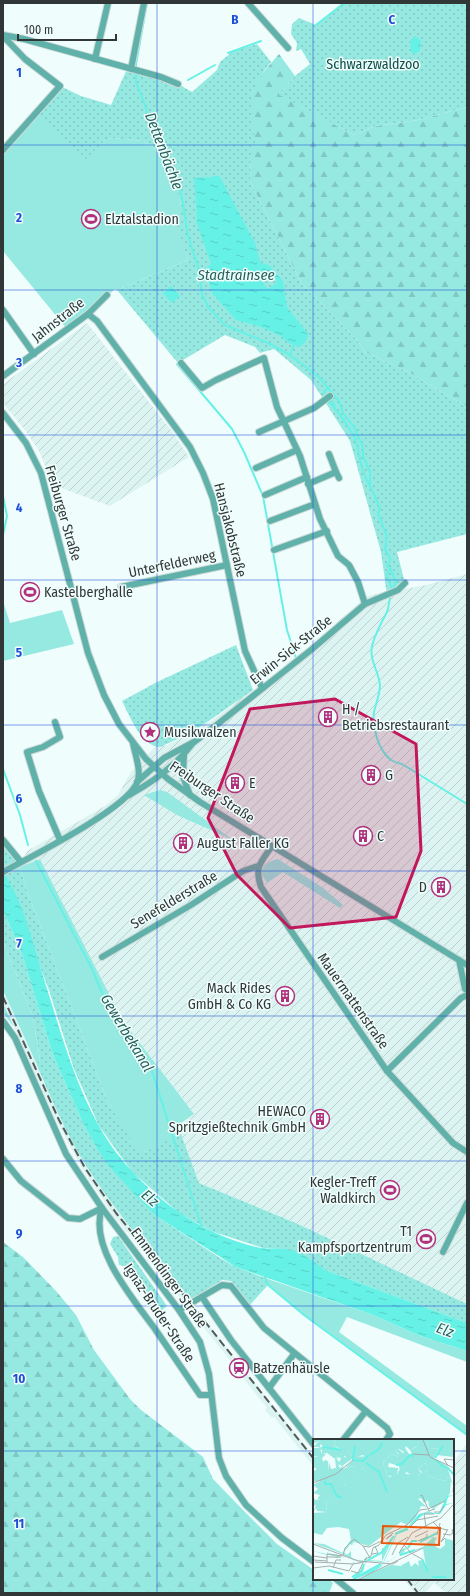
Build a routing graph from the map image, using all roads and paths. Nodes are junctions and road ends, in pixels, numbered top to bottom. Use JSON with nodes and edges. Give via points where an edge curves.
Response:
{"nodes":[{"id":1,"x":108,"y":3,"type":"edge"},
{"id":2,"x":144,"y":3,"type":"edge"},
{"id":3,"x":248,"y":3,"type":"edge"},
{"id":4,"x":3,"y":36,"type":"edge"},
{"id":5,"x":288,"y":48,"type":"dead end"},
{"id":6,"x":95,"y":59,"type":"junction"},
{"id":7,"x":134,"y":70,"type":"junction"},
{"id":8,"x":178,"y":84,"type":"dead end"},
{"id":9,"x":60,"y":86,"type":"junction"},
{"id":10,"x":67,"y":90,"type":"dead end"},
{"id":11,"x":3,"y":150,"type":"edge"},
{"id":12,"x":107,"y":295,"type":"dead end"},
{"id":13,"x":3,"y":310,"type":"edge"},
{"id":14,"x":88,"y":314,"type":"junction"},
{"id":15,"x":34,"y":354,"type":"junction"},
{"id":16,"x":181,"y":363,"type":"dead end"},
{"id":17,"x":3,"y":376,"type":"edge"},
{"id":18,"x":330,"y":396,"type":"dead end"},
{"id":19,"x":3,"y":413,"type":"edge"},
{"id":20,"x":284,"y":422,"type":"junction"},
{"id":21,"x":259,"y":432,"type":"dead end"},
{"id":22,"x":298,"y":450,"type":"junction"},
{"id":23,"x":329,"y":454,"type":"dead end"},
{"id":24,"x":256,"y":468,"type":"dead end"},
{"id":25,"x":336,"y":472,"type":"junction"},
{"id":26,"x":339,"y":478,"type":"dead end"},
{"id":27,"x":308,"y":480,"type":"junction"},
{"id":28,"x":265,"y":494,"type":"dead end"},
{"id":29,"x":315,"y":504,"type":"junction"},
{"id":30,"x":270,"y":521,"type":"dead end"},
{"id":31,"x":326,"y":531,"type":"junction"},
{"id":32,"x":274,"y":550,"type":"dead end"},
{"id":33,"x":227,"y":565,"type":"junction"},
{"id":34,"x":405,"y":583,"type":"dead end"},
{"id":35,"x":121,"y":587,"type":"dead end"},
{"id":36,"x":366,"y":604,"type":"junction"},
{"id":37,"x":262,"y":688,"type":"junction"},
{"id":38,"x":56,"y":722,"type":"dead end"},
{"id":39,"x":133,"y":742,"type":"junction"},
{"id":40,"x":194,"y":742,"type":"junction"},
{"id":41,"x":184,"y":755,"type":"junction"},
{"id":42,"x":154,"y":766,"type":"junction"},
{"id":43,"x":162,"y":773,"type":"junction"},
{"id":44,"x":137,"y":782,"type":"junction"},
{"id":45,"x":190,"y":795,"type":"junction"},
{"id":46,"x":127,"y":796,"type":"junction"},
{"id":47,"x":3,"y":840,"type":"edge"},
{"id":48,"x":60,"y":840,"type":"junction"},
{"id":49,"x":272,"y":846,"type":"junction"},
{"id":50,"x":21,"y":862,"type":"junction"},
{"id":51,"x":258,"y":866,"type":"junction"},
{"id":52,"x":3,"y":872,"type":"edge"},
{"id":53,"x":102,"y":957,"type":"dead end"},
{"id":54,"x":459,"y":960,"type":"junction"},
{"id":55,"x":467,"y":965,"type":"edge"},
{"id":56,"x":466,"y":993,"type":"edge"},
{"id":57,"x":3,"y":1021,"type":"edge"},
{"id":58,"x":387,"y":1071,"type":"junction"},
{"id":59,"x":467,"y":1152,"type":"edge"},
{"id":60,"x":3,"y":1159,"type":"edge"},
{"id":61,"x":467,"y":1203,"type":"edge"},
{"id":62,"x":102,"y":1208,"type":"junction"},
{"id":63,"x":443,"y":1252,"type":"dead end"},
{"id":64,"x":202,"y":1297,"type":"junction"},
{"id":65,"x":180,"y":1310,"type":"junction"},
{"id":66,"x":294,"y":1354,"type":"junction"},
{"id":67,"x":269,"y":1388,"type":"junction"},
{"id":68,"x":211,"y":1395,"type":"junction"},
{"id":69,"x":366,"y":1411,"type":"junction"},
{"id":70,"x":344,"y":1439,"type":"edge"},
{"id":71,"x":387,"y":1439,"type":"edge"},
{"id":72,"x":313,"y":1444,"type":"edge"},
{"id":73,"x":313,"y":1561,"type":"edge"},
{"id":74,"x":337,"y":1580,"type":"edge"},
{"id":75,"x":353,"y":1593,"type":"edge"}],
"edges":[{"from":1,"to":6,"type":"street"},
{"from":2,"to":7,"type":"street"},
{"from":3,"to":5,"type":"street"},
{"from":4,"to":6,"type":"street","via":[[24,39]]},
{"from":4,"to":9,"type":"street","via":[[25,59]]},
{"from":6,"to":7,"type":"street"},
{"from":7,"to":8,"type":"street"},
{"from":9,"to":10,"type":"street"},
{"from":9,"to":11,"type":"street"},
{"from":12,"to":14,"type":"street","name":"Jahnstraße"},
{"from":13,"to":15,"type":"street"},
{"from":14,"to":15,"type":"street","name":"Jahnstraße"},
{"from":14,"to":33,"type":"street","name":"Hansjakobstraße","via":[[97,321],[190,446],[213,499]]},
{"from":15,"to":17,"type":"street","name":"Jahnstraße"},
{"from":16,"to":20,"type":"street","via":[[202,388],[264,358]]},
{"from":18,"to":20,"type":"street","via":[[314,408]]},
{"from":19,"to":39,"type":"street","name":"Freiburger Straße","via":[[26,443],[41,474],[94,672],[115,716]]},
{"from":20,"to":21,"type":"street"},
{"from":20,"to":22,"type":"street"},
{"from":22,"to":24,"type":"street"},
{"from":22,"to":27,"type":"street"},
{"from":23,"to":25,"type":"street"},
{"from":25,"to":26,"type":"street"},
{"from":25,"to":27,"type":"street"},
{"from":27,"to":28,"type":"street"},
{"from":27,"to":29,"type":"street"},
{"from":29,"to":30,"type":"street"},
{"from":29,"to":31,"type":"street"},
{"from":31,"to":32,"type":"street"},
{"from":31,"to":36,"type":"street","via":[[338,556],[349,565]]},
{"from":33,"to":35,"type":"street","name":"Unterfelderweg"},
{"from":33,"to":37,"type":"street","name":"Hansjakobstraße","via":[[245,651]]},
{"from":34,"to":36,"type":"street","name":"Erwin-Sick-Straße","via":[[398,590]]},
{"from":36,"to":37,"type":"street","name":"Erwin-Sick-Straße"},
{"from":37,"to":40,"type":"street","name":"Erwin-Sick-Straße"},
{"from":38,"to":48,"type":"street","via":[[60,737],[43,747],[27,752],[39,791]]},
{"from":39,"to":42,"type":"street","name":"Freiburger Straße"},
{"from":39,"to":44,"type":"street","via":[[138,768]]},
{"from":40,"to":41,"type":"street","name":"Erwin-Sick-Straße"},
{"from":40,"to":42,"type":"street","name":"Erwin-Sick-Straße","via":[[176,750]]},
{"from":41,"to":43,"type":"street","name":"Erwin-Sick-Straße"},
{"from":41,"to":45,"type":"street","via":[[183,777]]},
{"from":42,"to":43,"type":"street","name":"Freiburger Straße"},
{"from":42,"to":44,"type":"street"},
{"from":43,"to":45,"type":"street","name":"Freiburger Straße"},
{"from":43,"to":46,"type":"street"},
{"from":44,"to":46,"type":"street"},
{"from":45,"to":49,"type":"street","name":"Freiburger Straße"},
{"from":46,"to":48,"type":"street","via":[[96,819]]},
{"from":47,"to":50,"type":"street"},
{"from":48,"to":50,"type":"street"},
{"from":49,"to":51,"type":"street"},
{"from":49,"to":54,"type":"street","name":"Freiburger Straße"},
{"from":50,"to":52,"type":"street"},
{"from":51,"to":53,"type":"street","name":"Senefelderstraße","via":[[243,871]]},
{"from":51,"to":58,"type":"street","name":"Mauermattenstraße","via":[[261,887]]},
{"from":54,"to":55,"type":"street","name":"Freiburger Straße"},
{"from":54,"to":56,"type":"street"},
{"from":56,"to":58,"type":"street"},
{"from":57,"to":62,"type":"street","name":"Emmendinger Straße","via":[[14,1038],[66,1154]]},
{"from":58,"to":59,"type":"street","name":"Mauermattenstraße","via":[[453,1143]]},
{"from":60,"to":62,"type":"street","via":[[21,1181],[68,1218],[80,1219]]},
{"from":61,"to":63,"type":"street"},
{"from":62,"to":65,"type":"street","name":"Emmendinger Straße"},
{"from":62,"to":68,"type":"street","name":"Ignaz-Bruder-Straße","via":[[98,1219],[99,1230],[110,1260],[129,1294],[200,1395]]},
{"from":64,"to":65,"type":"street"},
{"from":64,"to":66,"type":"street","via":[[222,1285],[231,1286],[264,1328]]},
{"from":64,"to":67,"type":"street","via":[[231,1340]]},
{"from":65,"to":68,"type":"street","name":"Emmendinger Straße","via":[[202,1347]]},
{"from":66,"to":67,"type":"street"},
{"from":66,"to":69,"type":"street"},
{"from":67,"to":72,"type":"street"},
{"from":68,"to":73,"type":"street","name":"Emmendinger Straße","via":[[219,1458],[226,1476],[246,1505],[282,1538]]},
{"from":69,"to":70,"type":"street"},
{"from":69,"to":71,"type":"street","via":[[387,1428],[390,1434]]},
{"from":74,"to":75,"type":"street"}]}
